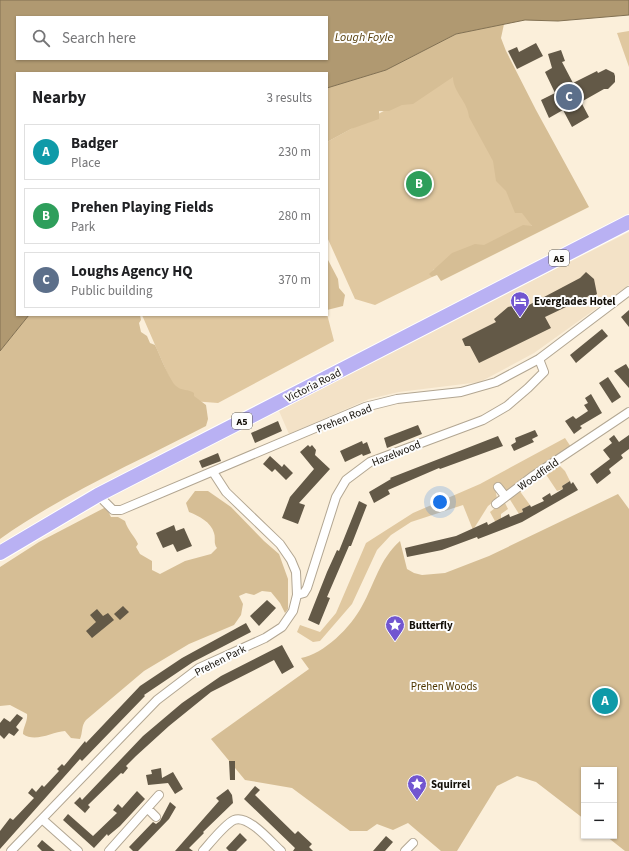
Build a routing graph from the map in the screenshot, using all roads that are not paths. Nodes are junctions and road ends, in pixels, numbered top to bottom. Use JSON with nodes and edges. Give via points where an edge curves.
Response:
{"nodes":[{"id":1,"x":629,"y":222,"type":"edge"},
{"id":2,"x":629,"y":291,"type":"edge"},
{"id":3,"x":539,"y":359,"type":"junction"},
{"id":4,"x":629,"y":412,"type":"edge"},
{"id":5,"x":213,"y":472,"type":"junction"},
{"id":6,"x":498,"y":488,"type":"dead end"},
{"id":7,"x":98,"y":495,"type":"junction"},
{"id":8,"x":505,"y":496,"type":"junction"},
{"id":9,"x":496,"y":504,"type":"dead end"},
{"id":10,"x":0,"y":553,"type":"edge"},
{"id":11,"x":297,"y":594,"type":"junction"},
{"id":12,"x":159,"y":795,"type":"dead end"},
{"id":13,"x":148,"y":809,"type":"junction"},
{"id":14,"x":156,"y":817,"type":"dead end"},
{"id":15,"x":42,"y":819,"type":"junction"},
{"id":16,"x":413,"y":843,"type":"dead end"},
{"id":17,"x":11,"y":851,"type":"edge"},
{"id":18,"x":78,"y":851,"type":"edge"},
{"id":19,"x":109,"y":851,"type":"edge"},
{"id":20,"x":203,"y":851,"type":"edge"},
{"id":21,"x":282,"y":851,"type":"edge"},
{"id":22,"x":405,"y":851,"type":"edge"}],
"edges":[{"from":1,"to":7,"type":"highway","name":"Victoria Road","number":"A5"},
{"from":2,"to":3,"type":"street","name":"Prehen Road"},
{"from":3,"to":5,"type":"street","name":"Prehen Road","via":[[496,382],[461,392],[397,399],[365,408]]},
{"from":3,"to":11,"type":"street","name":"Hazelwood","via":[[544,372],[507,406],[483,420],[370,462],[346,480],[336,497],[307,588],[304,593]]},
{"from":4,"to":8,"type":"street","name":"Woodfield"},
{"from":5,"to":7,"type":"street","name":"Prehen Road","via":[[121,510],[113,510]]},
{"from":5,"to":11,"type":"street","name":"Prehen Park","via":[[226,492],[280,544],[296,572]]},
{"from":6,"to":8,"type":"street"},
{"from":7,"to":10,"type":"highway","name":"Victoria Road","number":"A5"},
{"from":8,"to":9,"type":"street","name":"Woodfield"},
{"from":11,"to":15,"type":"street","name":"Prehen Park","via":[[293,611],[282,627],[265,638],[199,668],[157,700]]},
{"from":12,"to":13,"type":"street"},
{"from":13,"to":14,"type":"street"},
{"from":13,"to":19,"type":"street"},
{"from":15,"to":17,"type":"street","name":"Prehen Park"},
{"from":15,"to":18,"type":"street"},
{"from":16,"to":22,"type":"street"},
{"from":20,"to":21,"type":"street","via":[[233,821],[240,819],[248,822]]}]}
